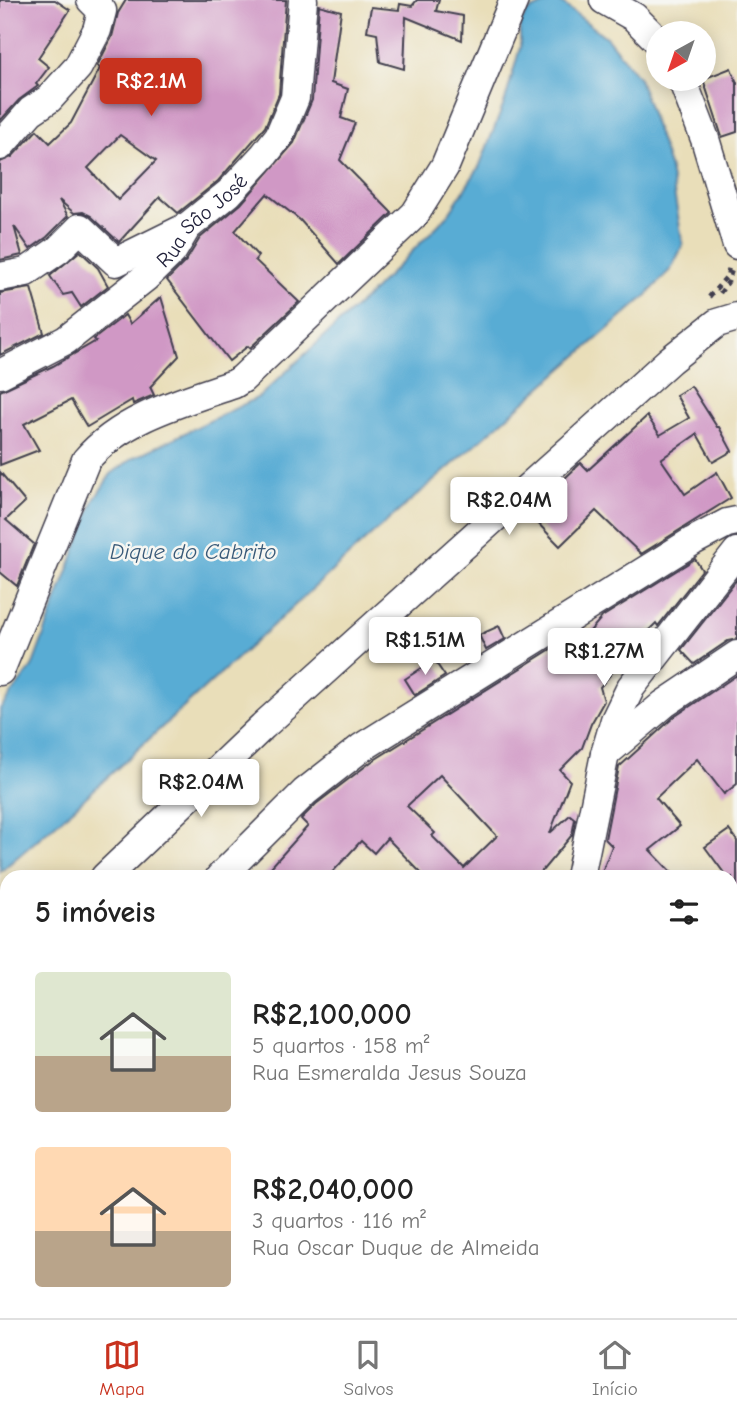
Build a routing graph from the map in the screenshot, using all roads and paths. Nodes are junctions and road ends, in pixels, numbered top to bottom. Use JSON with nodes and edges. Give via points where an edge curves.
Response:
{"nodes":[{"id":1,"x":91,"y":0,"type":"edge"},
{"id":2,"x":303,"y":0,"type":"edge"},
{"id":3,"x":514,"y":0,"type":"edge"},
{"id":4,"x":604,"y":0,"type":"edge"},
{"id":5,"x":646,"y":29,"type":"edge"},
{"id":6,"x":687,"y":91,"type":"edge"},
{"id":7,"x":0,"y":146,"type":"edge"},
{"id":8,"x":187,"y":227,"type":"junction"},
{"id":9,"x":732,"y":255,"type":"edge"},
{"id":10,"x":0,"y":277,"type":"edge"},
{"id":11,"x":737,"y":299,"type":"edge"},
{"id":12,"x":717,"y":311,"type":"edge"},
{"id":13,"x":0,"y":374,"type":"edge"},
{"id":14,"x":737,"y":521,"type":"edge"},
{"id":15,"x":737,"y":552,"type":"edge"},
{"id":16,"x":737,"y":655,"type":"edge"},
{"id":17,"x":0,"y":671,"type":"edge"},
{"id":18,"x":605,"y":754,"type":"junction"},
{"id":19,"x":113,"y":870,"type":"edge"},
{"id":20,"x":227,"y":870,"type":"edge"},
{"id":21,"x":576,"y":870,"type":"edge"}],
"edges":[{"from":1,"to":7,"type":"street","via":[[102,12],[78,67]]},
{"from":2,"to":8,"type":"street","name":"Rua Sâo José","via":[[295,98],[279,136],[229,193]]},
{"from":3,"to":17,"type":"street","via":[[445,166],[415,214],[242,379],[158,410],[117,434],[86,460]]},
{"from":4,"to":5,"type":"street"},
{"from":6,"to":9,"type":"street","via":[[705,139]]},
{"from":8,"to":10,"type":"street","via":[[116,262],[80,228],[26,272]]},
{"from":8,"to":13,"type":"street","name":"Rua Sâo José","via":[[172,252],[108,307],[66,340]]},
{"from":9,"to":12,"type":"path","via":[[732,274]]},
{"from":11,"to":12,"type":"street","via":[[733,307]]},
{"from":12,"to":19,"type":"street","via":[[670,359],[273,716]]},
{"from":14,"to":20,"type":"street","via":[[693,541],[361,748],[305,792]]},
{"from":15,"to":18,"type":"street","via":[[631,687]]},
{"from":16,"to":18,"type":"street","via":[[664,704]]},
{"from":18,"to":21,"type":"street"}]}
